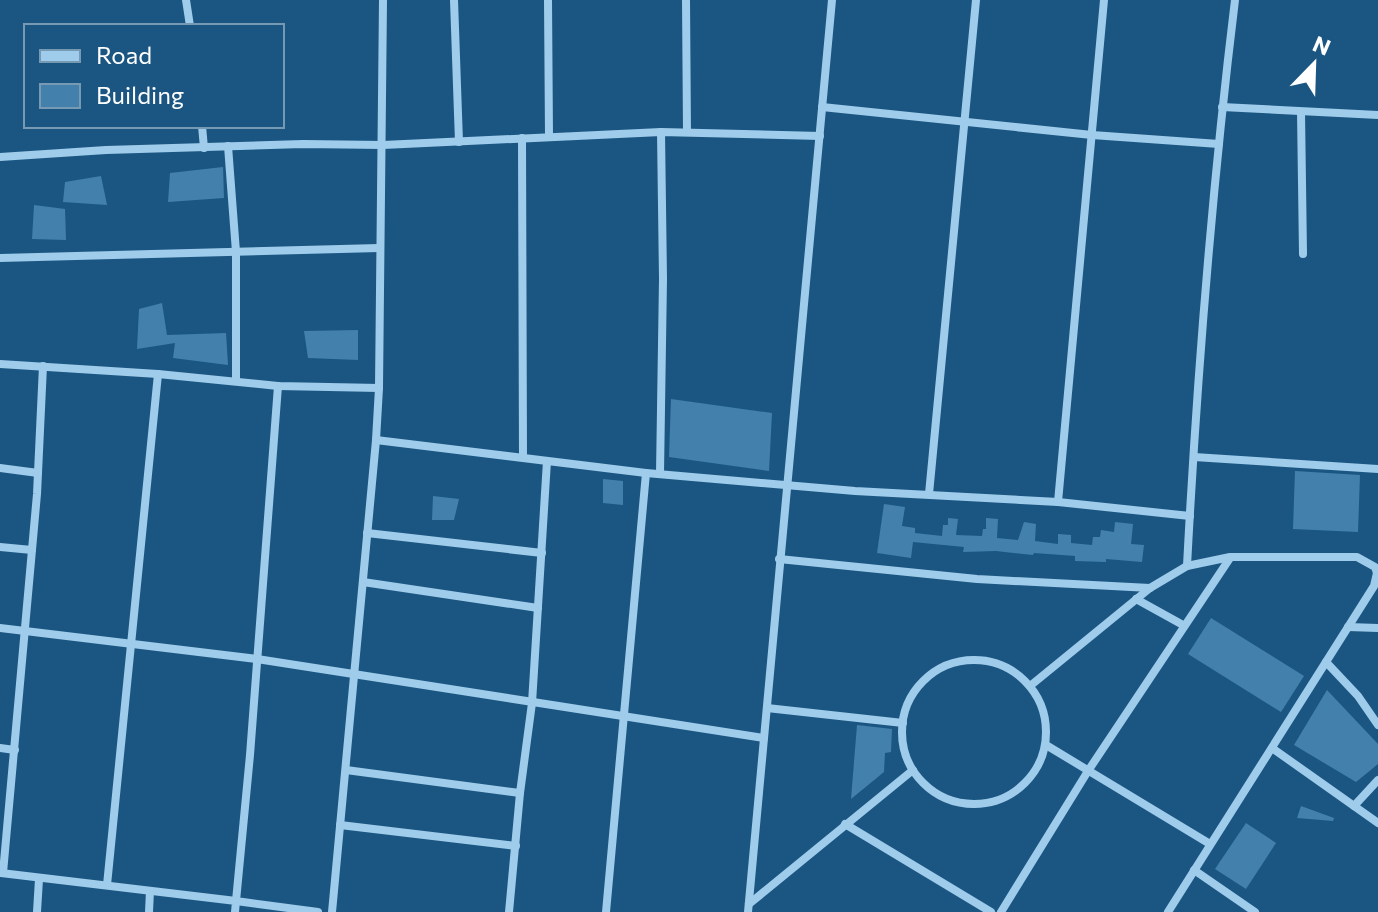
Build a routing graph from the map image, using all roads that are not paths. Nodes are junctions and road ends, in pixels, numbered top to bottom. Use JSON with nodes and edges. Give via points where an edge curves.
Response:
{"nodes":[{"id":1,"x":186,"y":0,"type":"edge"},
{"id":2,"x":383,"y":0,"type":"edge"},
{"id":3,"x":454,"y":0,"type":"edge"},
{"id":4,"x":548,"y":0,"type":"edge"},
{"id":5,"x":686,"y":0,"type":"edge"},
{"id":6,"x":832,"y":0,"type":"edge"},
{"id":7,"x":976,"y":0,"type":"edge"},
{"id":8,"x":1104,"y":0,"type":"edge"},
{"id":9,"x":1235,"y":0,"type":"edge"},
{"id":10,"x":190,"y":24,"type":"edge"},
{"id":11,"x":822,"y":107,"type":"junction"},
{"id":12,"x":1222,"y":107,"type":"junction"},
{"id":13,"x":1301,"y":112,"type":"junction"},
{"id":14,"x":1378,"y":115,"type":"edge"},
{"id":15,"x":964,"y":121,"type":"junction"},
{"id":16,"x":202,"y":128,"type":"edge"},
{"id":17,"x":661,"y":132,"type":"junction"},
{"id":18,"x":687,"y":132,"type":"junction"},
{"id":19,"x":1092,"y":135,"type":"junction"},
{"id":20,"x":549,"y":136,"type":"junction"},
{"id":21,"x":820,"y":136,"type":"junction"},
{"id":22,"x":522,"y":138,"type":"junction"},
{"id":23,"x":459,"y":142,"type":"junction"},
{"id":24,"x":1219,"y":144,"type":"junction"},
{"id":25,"x":383,"y":145,"type":"junction"},
{"id":26,"x":228,"y":146,"type":"junction"},
{"id":27,"x":204,"y":148,"type":"junction"},
{"id":28,"x":0,"y":157,"type":"edge"},
{"id":29,"x":379,"y":248,"type":"junction"},
{"id":30,"x":236,"y":252,"type":"junction"},
{"id":31,"x":1303,"y":254,"type":"dead end"},
{"id":32,"x":0,"y":258,"type":"edge"},
{"id":33,"x":0,"y":364,"type":"edge"},
{"id":34,"x":43,"y":366,"type":"junction"},
{"id":35,"x":158,"y":374,"type":"junction"},
{"id":36,"x":236,"y":381,"type":"junction"},
{"id":37,"x":278,"y":386,"type":"junction"},
{"id":38,"x":379,"y":388,"type":"junction"},
{"id":39,"x":376,"y":440,"type":"junction"},
{"id":40,"x":523,"y":457,"type":"junction"},
{"id":41,"x":1194,"y":457,"type":"junction"},
{"id":42,"x":547,"y":461,"type":"junction"},
{"id":43,"x":0,"y":468,"type":"edge"},
{"id":44,"x":1378,"y":469,"type":"edge"},
{"id":45,"x":38,"y":473,"type":"junction"},
{"id":46,"x":646,"y":473,"type":"junction"},
{"id":47,"x":660,"y":473,"type":"junction"},
{"id":48,"x":787,"y":484,"type":"junction"},
{"id":49,"x":929,"y":494,"type":"junction"},
{"id":50,"x":1058,"y":502,"type":"junction"},
{"id":51,"x":1190,"y":516,"type":"junction"},
{"id":52,"x":367,"y":533,"type":"junction"},
{"id":53,"x":0,"y":547,"type":"edge"},
{"id":54,"x":32,"y":550,"type":"junction"},
{"id":55,"x":542,"y":553,"type":"junction"},
{"id":56,"x":1230,"y":557,"type":"junction"},
{"id":57,"x":779,"y":559,"type":"junction"},
{"id":58,"x":1377,"y":565,"type":"edge"},
{"id":59,"x":1187,"y":566,"type":"junction"},
{"id":60,"x":363,"y":582,"type":"junction"},
{"id":61,"x":1150,"y":588,"type":"junction"},
{"id":62,"x":1136,"y":599,"type":"junction"},
{"id":63,"x":538,"y":608,"type":"junction"},
{"id":64,"x":1183,"y":625,"type":"junction"},
{"id":65,"x":1348,"y":627,"type":"junction"},
{"id":66,"x":0,"y":628,"type":"edge"},
{"id":67,"x":1378,"y":628,"type":"edge"},
{"id":68,"x":26,"y":631,"type":"junction"},
{"id":69,"x":131,"y":644,"type":"junction"},
{"id":70,"x":257,"y":659,"type":"junction"},
{"id":71,"x":1326,"y":662,"type":"junction"},
{"id":72,"x":355,"y":675,"type":"junction"},
{"id":73,"x":1030,"y":686,"type":"junction"},
{"id":74,"x":532,"y":703,"type":"junction"},
{"id":75,"x":767,"y":708,"type":"junction"},
{"id":76,"x":625,"y":717,"type":"junction"},
{"id":77,"x":903,"y":723,"type":"junction"},
{"id":78,"x":1378,"y":725,"type":"edge"},
{"id":79,"x":764,"y":738,"type":"junction"},
{"id":80,"x":1046,"y":745,"type":"junction"},
{"id":81,"x":0,"y":748,"type":"edge"},
{"id":82,"x":1272,"y":748,"type":"junction"},
{"id":83,"x":15,"y":750,"type":"junction"},
{"id":84,"x":346,"y":770,"type":"junction"},
{"id":85,"x":913,"y":770,"type":"junction"},
{"id":86,"x":1088,"y":771,"type":"junction"},
{"id":87,"x":1378,"y":780,"type":"edge"},
{"id":88,"x":520,"y":793,"type":"junction"},
{"id":89,"x":1354,"y":806,"type":"junction"},
{"id":90,"x":1378,"y":823,"type":"edge"},
{"id":91,"x":845,"y":824,"type":"junction"},
{"id":92,"x":340,"y":825,"type":"junction"},
{"id":93,"x":1210,"y":844,"type":"junction"},
{"id":94,"x":516,"y":846,"type":"junction"},
{"id":95,"x":1194,"y":870,"type":"junction"},
{"id":96,"x":2,"y":873,"type":"edge"},
{"id":97,"x":39,"y":879,"type":"junction"},
{"id":98,"x":107,"y":885,"type":"junction"},
{"id":99,"x":150,"y":891,"type":"junction"},
{"id":100,"x":236,"y":901,"type":"junction"},
{"id":101,"x":749,"y":908,"type":"edge"},
{"id":102,"x":37,"y":912,"type":"edge"},
{"id":103,"x":149,"y":912,"type":"edge"},
{"id":104,"x":235,"y":912,"type":"edge"},
{"id":105,"x":318,"y":912,"type":"edge"},
{"id":106,"x":332,"y":912,"type":"edge"},
{"id":107,"x":509,"y":912,"type":"edge"},
{"id":108,"x":606,"y":912,"type":"edge"},
{"id":109,"x":991,"y":912,"type":"edge"},
{"id":110,"x":1001,"y":912,"type":"edge"},
{"id":111,"x":1168,"y":912,"type":"edge"},
{"id":112,"x":1255,"y":912,"type":"edge"}],
"edges":[{"from":1,"to":10,"type":"street"},
{"from":2,"to":25,"type":"street"},
{"from":3,"to":23,"type":"street"},
{"from":4,"to":20,"type":"street"},
{"from":5,"to":18,"type":"street"},
{"from":6,"to":11,"type":"street"},
{"from":7,"to":15,"type":"street"},
{"from":8,"to":19,"type":"street"},
{"from":9,"to":12,"type":"street"},
{"from":11,"to":15,"type":"street"},
{"from":11,"to":21,"type":"street"},
{"from":12,"to":13,"type":"street"},
{"from":12,"to":24,"type":"street"},
{"from":13,"to":14,"type":"street"},
{"from":13,"to":31,"type":"street"},
{"from":15,"to":19,"type":"street"},
{"from":15,"to":49,"type":"street"},
{"from":16,"to":27,"type":"street"},
{"from":17,"to":18,"type":"street"},
{"from":17,"to":20,"type":"street"},
{"from":17,"to":47,"type":"street"},
{"from":18,"to":21,"type":"street"},
{"from":19,"to":24,"type":"street"},
{"from":19,"to":50,"type":"street"},
{"from":20,"to":22,"type":"street"},
{"from":21,"to":48,"type":"street"},
{"from":22,"to":23,"type":"street"},
{"from":22,"to":40,"type":"street"},
{"from":23,"to":25,"type":"street"},
{"from":24,"to":41,"type":"street"},
{"from":25,"to":26,"type":"street"},
{"from":25,"to":29,"type":"street"},
{"from":26,"to":27,"type":"street"},
{"from":26,"to":30,"type":"street"},
{"from":27,"to":28,"type":"street"},
{"from":29,"to":30,"type":"street"},
{"from":29,"to":38,"type":"street"},
{"from":30,"to":32,"type":"street"},
{"from":30,"to":36,"type":"street"},
{"from":33,"to":34,"type":"street"},
{"from":34,"to":35,"type":"street"},
{"from":34,"to":45,"type":"street"},
{"from":35,"to":36,"type":"street"},
{"from":35,"to":69,"type":"street"},
{"from":36,"to":37,"type":"street"},
{"from":37,"to":38,"type":"street"},
{"from":37,"to":70,"type":"street"},
{"from":38,"to":39,"type":"street"},
{"from":39,"to":40,"type":"street"},
{"from":39,"to":52,"type":"street"},
{"from":40,"to":42,"type":"street"},
{"from":41,"to":44,"type":"street"},
{"from":41,"to":51,"type":"street"},
{"from":42,"to":46,"type":"street"},
{"from":42,"to":55,"type":"street"},
{"from":43,"to":45,"type":"street"},
{"from":45,"to":54,"type":"street"},
{"from":46,"to":47,"type":"street"},
{"from":46,"to":76,"type":"street"},
{"from":47,"to":48,"type":"street"},
{"from":48,"to":49,"type":"street"},
{"from":48,"to":57,"type":"street"},
{"from":49,"to":50,"type":"street"},
{"from":50,"to":51,"type":"street"},
{"from":51,"to":59,"type":"street"},
{"from":52,"to":55,"type":"street"},
{"from":52,"to":60,"type":"street"},
{"from":53,"to":54,"type":"street"},
{"from":54,"to":68,"type":"street"},
{"from":55,"to":63,"type":"street"},
{"from":56,"to":58,"type":"street","via":[[1357,557]]},
{"from":56,"to":59,"type":"street"},
{"from":56,"to":64,"type":"street"},
{"from":57,"to":61,"type":"street","via":[[977,579]]},
{"from":57,"to":75,"type":"street"},
{"from":58,"to":65,"type":"street","via":[[1374,586]]},
{"from":59,"to":61,"type":"street"},
{"from":60,"to":63,"type":"street"},
{"from":60,"to":72,"type":"street"},
{"from":61,"to":62,"type":"street"},
{"from":62,"to":64,"type":"street"},
{"from":62,"to":73,"type":"street"},
{"from":63,"to":74,"type":"street"},
{"from":64,"to":86,"type":"street"},
{"from":65,"to":67,"type":"street"},
{"from":65,"to":71,"type":"street"},
{"from":66,"to":68,"type":"street"},
{"from":68,"to":69,"type":"street"},
{"from":68,"to":83,"type":"street"},
{"from":69,"to":70,"type":"street"},
{"from":69,"to":98,"type":"street"},
{"from":70,"to":72,"type":"street"},
{"from":70,"to":100,"type":"street"},
{"from":71,"to":78,"type":"street"},
{"from":71,"to":82,"type":"street"},
{"from":72,"to":74,"type":"street"},
{"from":72,"to":84,"type":"street"},
{"from":73,"to":77,"type":"street","via":[[1017,673],[982,660],[945,666],[916,689]]},
{"from":73,"to":80,"type":"street","via":[[1044,714]]},
{"from":74,"to":76,"type":"street"},
{"from":74,"to":88,"type":"street"},
{"from":75,"to":77,"type":"street"},
{"from":75,"to":79,"type":"street"},
{"from":76,"to":79,"type":"street"},
{"from":76,"to":108,"type":"street"},
{"from":77,"to":85,"type":"street","via":[[904,747]]},
{"from":79,"to":101,"type":"street"},
{"from":80,"to":85,"type":"street","via":[[1026,783],[988,803],[946,798]]},
{"from":80,"to":86,"type":"street"},
{"from":81,"to":83,"type":"street"},
{"from":82,"to":89,"type":"street"},
{"from":82,"to":93,"type":"street"},
{"from":83,"to":96,"type":"street"},
{"from":84,"to":88,"type":"street"},
{"from":84,"to":92,"type":"street"},
{"from":85,"to":91,"type":"street"},
{"from":86,"to":93,"type":"street"},
{"from":86,"to":110,"type":"street"},
{"from":87,"to":89,"type":"street"},
{"from":88,"to":94,"type":"street"},
{"from":89,"to":90,"type":"street"},
{"from":91,"to":101,"type":"street"},
{"from":91,"to":109,"type":"street"},
{"from":92,"to":94,"type":"street"},
{"from":92,"to":106,"type":"street"},
{"from":93,"to":95,"type":"street"},
{"from":94,"to":107,"type":"street"},
{"from":95,"to":111,"type":"street"},
{"from":95,"to":112,"type":"street"},
{"from":96,"to":97,"type":"street"},
{"from":97,"to":98,"type":"street"},
{"from":97,"to":102,"type":"street"},
{"from":98,"to":99,"type":"street"},
{"from":99,"to":100,"type":"street"},
{"from":99,"to":103,"type":"street"},
{"from":100,"to":104,"type":"street"},
{"from":100,"to":105,"type":"street"}]}
